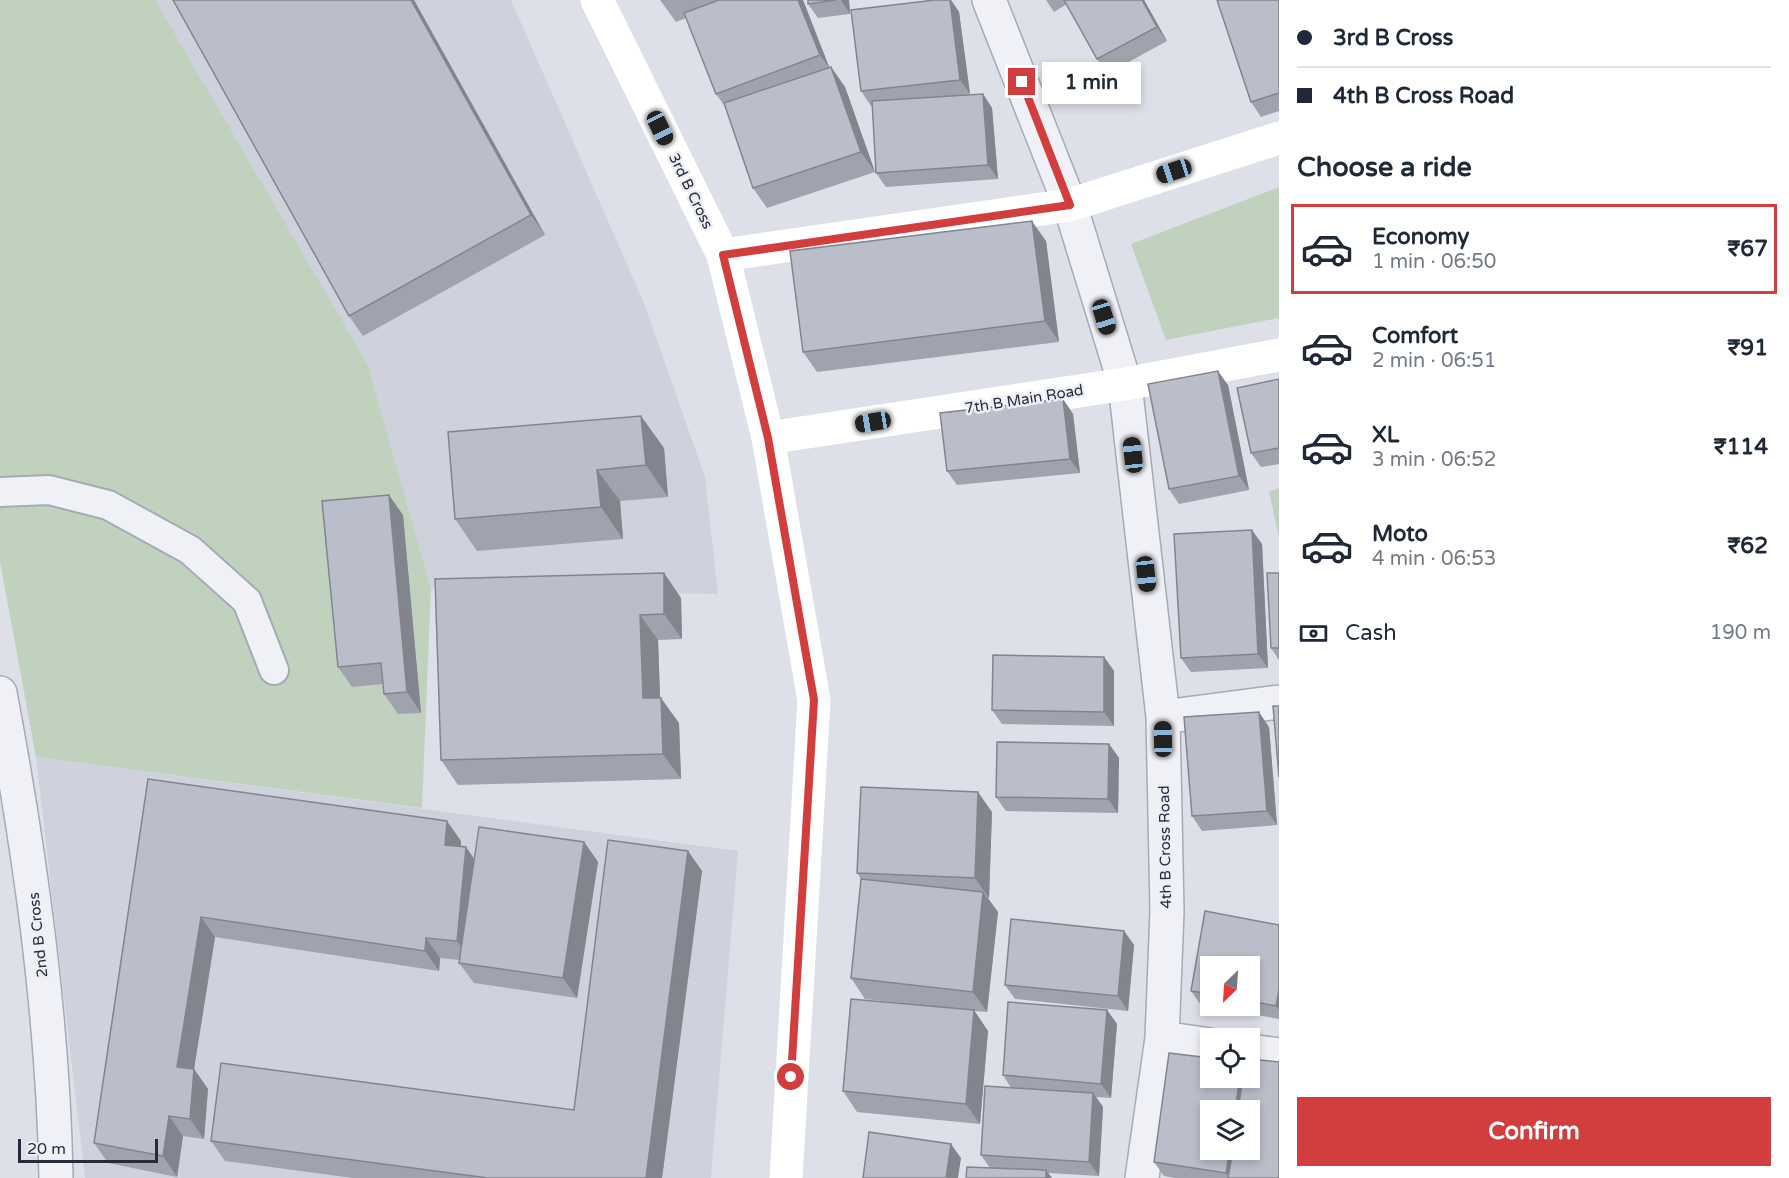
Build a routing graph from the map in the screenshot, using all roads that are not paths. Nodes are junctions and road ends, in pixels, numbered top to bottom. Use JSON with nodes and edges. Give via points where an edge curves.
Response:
{"nodes":[{"id":1,"x":597,"y":0,"type":"edge"},
{"id":2,"x":989,"y":0,"type":"edge"},
{"id":3,"x":1279,"y":138,"type":"edge"},
{"id":4,"x":1070,"y":205,"type":"junction"},
{"id":5,"x":723,"y":255,"type":"junction"},
{"id":6,"x":1279,"y":355,"type":"edge"},
{"id":7,"x":1125,"y":384,"type":"junction"},
{"id":8,"x":768,"y":438,"type":"junction"},
{"id":9,"x":0,"y":492,"type":"edge"},
{"id":10,"x":274,"y":670,"type":"dead end"},
{"id":11,"x":0,"y":693,"type":"edge"},
{"id":12,"x":1279,"y":702,"type":"edge"},
{"id":13,"x":1163,"y":717,"type":"junction"},
{"id":14,"x":1162,"y":1038,"type":"junction"},
{"id":15,"x":1200,"y":1044,"type":"edge"},
{"id":16,"x":1260,"y":1052,"type":"edge"},
{"id":17,"x":1279,"y":1055,"type":"edge"},
{"id":18,"x":56,"y":1178,"type":"edge"},
{"id":19,"x":786,"y":1178,"type":"edge"},
{"id":20,"x":1142,"y":1178,"type":"edge"}],
"edges":[{"from":1,"to":5,"type":"street","name":"3rd B Cross"},
{"from":2,"to":4,"type":"street","name":"4th B Cross Road"},
{"from":3,"to":4,"type":"street"},
{"from":4,"to":5,"type":"street"},
{"from":4,"to":7,"type":"street","name":"4th B Cross Road"},
{"from":5,"to":8,"type":"street","name":"3rd B Cross"},
{"from":6,"to":7,"type":"street","name":"7th B Main Road"},
{"from":7,"to":8,"type":"street","name":"7th B Main Road"},
{"from":7,"to":13,"type":"street","name":"4th B Cross Road"},
{"from":8,"to":19,"type":"street","name":"3rd B Cross","via":[[814,700]]},
{"from":9,"to":10,"type":"lane","via":[[49,490],[108,506],[190,550],[247,601]]},
{"from":11,"to":18,"type":"street","name":"2nd B Cross","via":[[36,909]]},
{"from":12,"to":13,"type":"street"},
{"from":13,"to":14,"type":"street","name":"4th B Cross Road","via":[[1167,911]]},
{"from":14,"to":15,"type":"street"},
{"from":14,"to":20,"type":"street","name":"4th B Cross Road"},
{"from":16,"to":17,"type":"street"}]}
